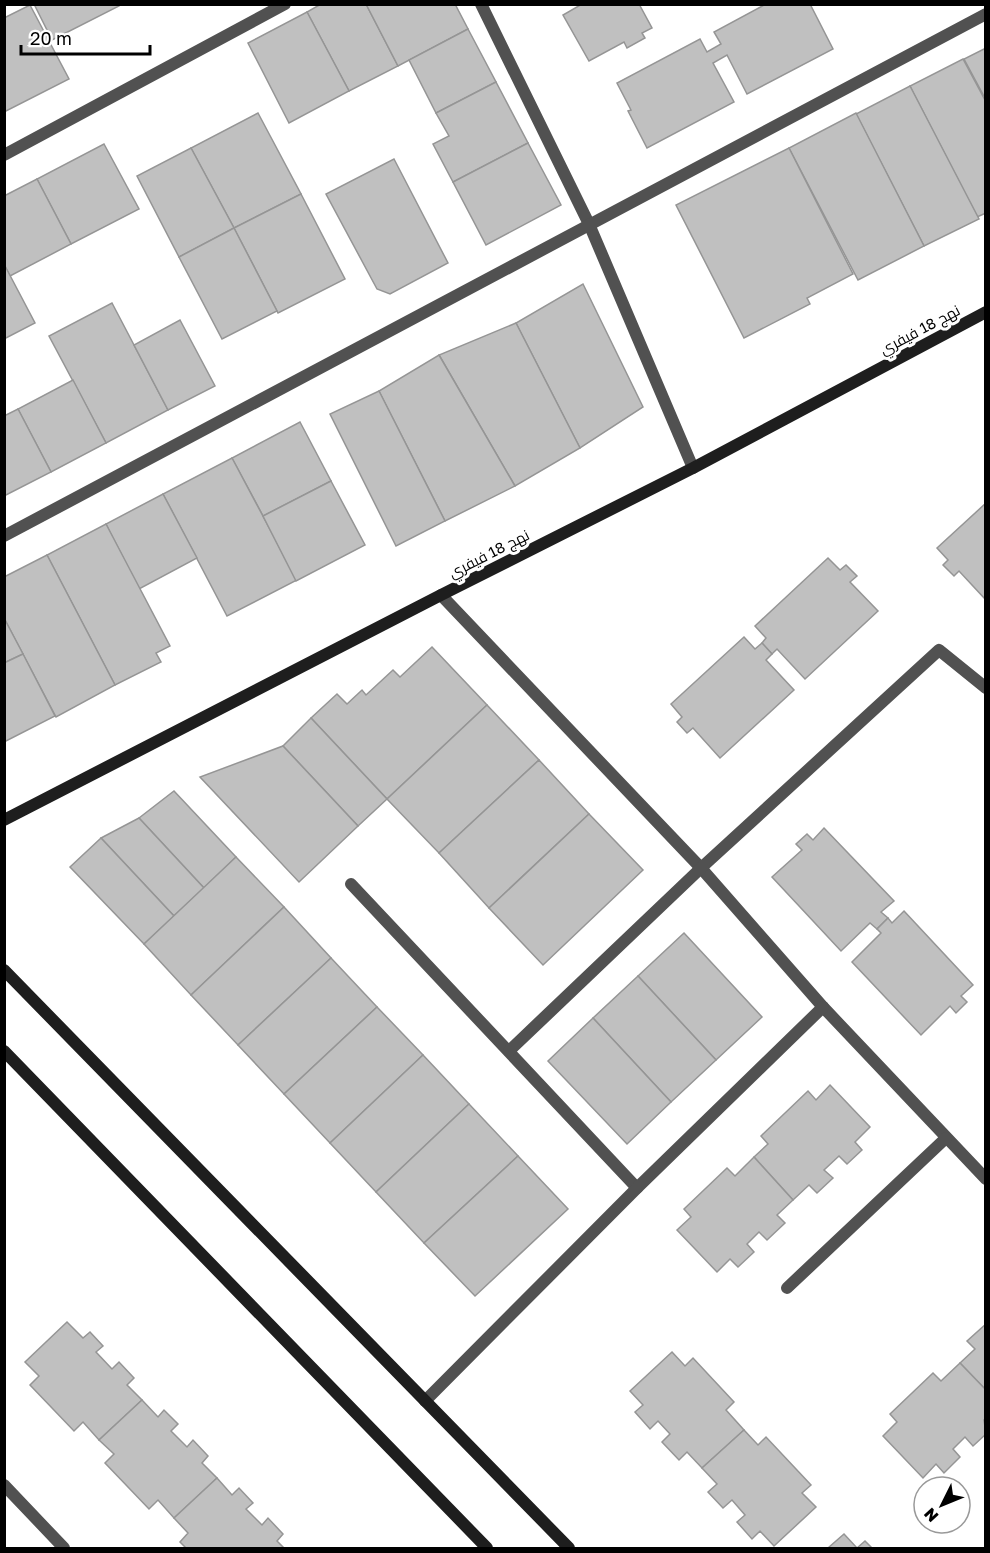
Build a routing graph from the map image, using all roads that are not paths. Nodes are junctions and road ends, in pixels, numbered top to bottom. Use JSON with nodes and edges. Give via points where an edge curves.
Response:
{"nodes":[{"id":1,"x":285,"y":4,"type":"edge"},
{"id":2,"x":481,"y":4,"type":"edge"},
{"id":3,"x":986,"y":14,"type":"edge"},
{"id":4,"x":4,"y":155,"type":"edge"},
{"id":5,"x":589,"y":224,"type":"junction"},
{"id":6,"x":986,"y":312,"type":"edge"},
{"id":7,"x":693,"y":468,"type":"junction"},
{"id":8,"x":4,"y":536,"type":"edge"},
{"id":9,"x":441,"y":595,"type":"junction"},
{"id":10,"x":986,"y":688,"type":"edge"},
{"id":11,"x":4,"y":820,"type":"edge"},
{"id":12,"x":701,"y":868,"type":"junction"},
{"id":13,"x":351,"y":884,"type":"dead end"},
{"id":14,"x":4,"y":970,"type":"edge"},
{"id":15,"x":823,"y":1007,"type":"junction"},
{"id":16,"x":509,"y":1051,"type":"junction"},
{"id":17,"x":4,"y":1052,"type":"edge"},
{"id":18,"x":946,"y":1138,"type":"junction"},
{"id":19,"x":986,"y":1179,"type":"edge"},
{"id":20,"x":636,"y":1188,"type":"junction"},
{"id":21,"x":788,"y":1288,"type":"dead end"},
{"id":22,"x":425,"y":1401,"type":"junction"},
{"id":23,"x":4,"y":1485,"type":"edge"},
{"id":24,"x":64,"y":1548,"type":"edge"},
{"id":25,"x":487,"y":1548,"type":"edge"},
{"id":26,"x":569,"y":1548,"type":"edge"}],
"edges":[{"from":1,"to":4,"type":"street"},
{"from":2,"to":5,"type":"street"},
{"from":3,"to":5,"type":"street"},
{"from":5,"to":7,"type":"street"},
{"from":5,"to":8,"type":"street"},
{"from":6,"to":7,"type":"main road","name":"نهج 18 فيفري"},
{"from":7,"to":9,"type":"main road","name":"نهج 18 فيفري"},
{"from":9,"to":11,"type":"main road","name":"نهج 18 فيفري"},
{"from":9,"to":12,"type":"street"},
{"from":10,"to":12,"type":"street","via":[[939,650]]},
{"from":12,"to":15,"type":"street"},
{"from":12,"to":16,"type":"street"},
{"from":13,"to":16,"type":"street"},
{"from":14,"to":22,"type":"main road"},
{"from":15,"to":18,"type":"street"},
{"from":15,"to":20,"type":"street"},
{"from":16,"to":20,"type":"street"},
{"from":17,"to":25,"type":"main road"},
{"from":18,"to":19,"type":"street"},
{"from":18,"to":21,"type":"street"},
{"from":20,"to":22,"type":"street"},
{"from":22,"to":26,"type":"main road"},
{"from":23,"to":24,"type":"street"}]}
